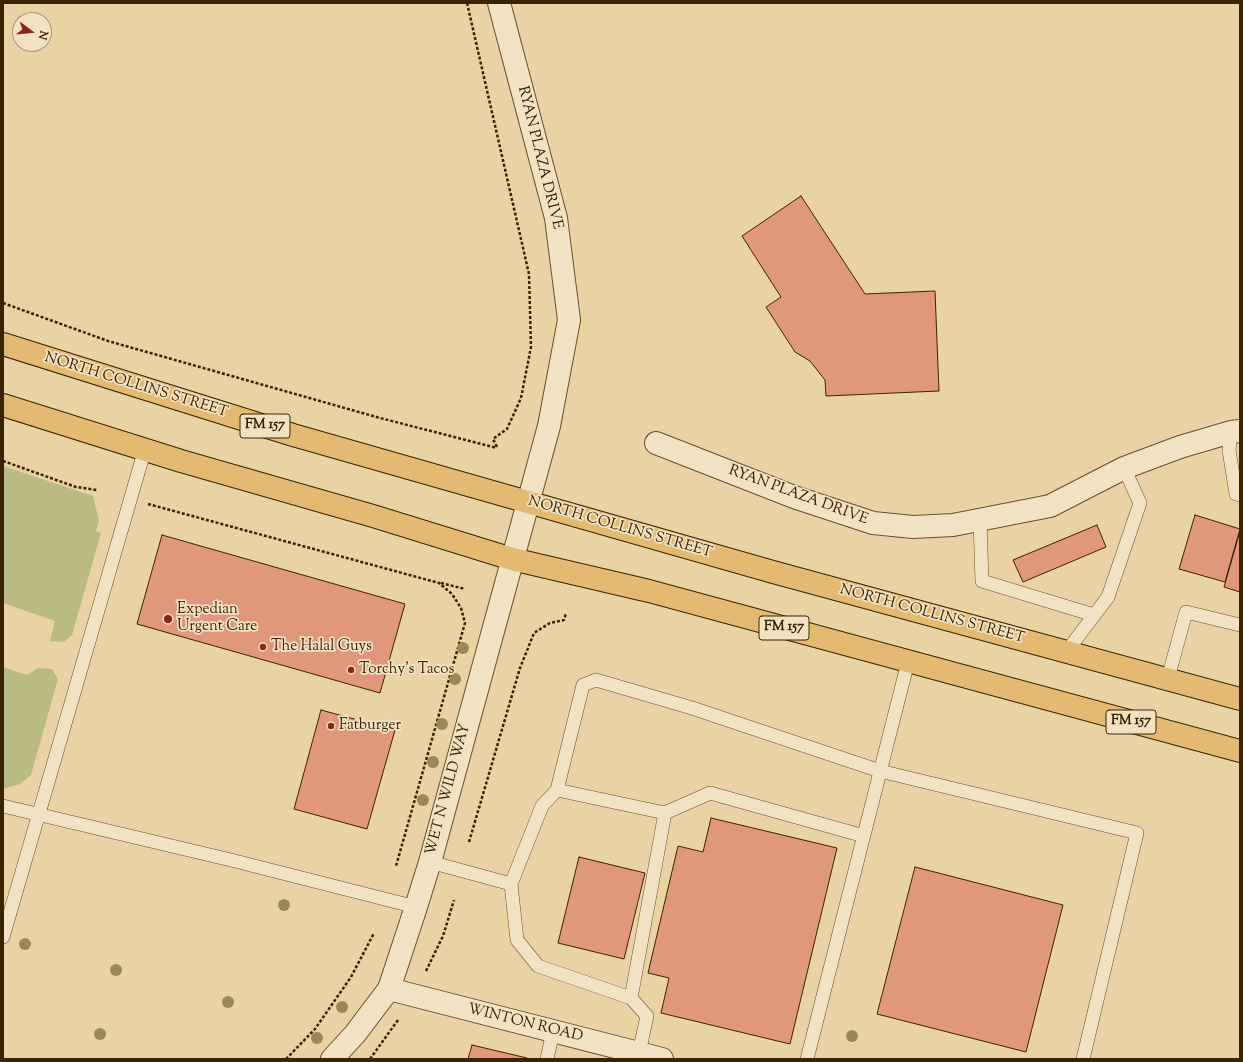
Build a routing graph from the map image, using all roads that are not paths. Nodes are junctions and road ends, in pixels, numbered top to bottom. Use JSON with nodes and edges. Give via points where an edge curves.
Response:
{"nodes":[{"id":1,"x":499,"y":3,"type":"edge"},
{"id":2,"x":3,"y":344,"type":"edge"},
{"id":3,"x":3,"y":405,"type":"edge"},
{"id":4,"x":1236,"y":431,"type":"edge"},
{"id":5,"x":656,"y":443,"type":"dead end"},
{"id":6,"x":145,"y":449,"type":"junction"},
{"id":7,"x":1124,"y":468,"type":"junction"},
{"id":8,"x":1240,"y":495,"type":"edge"},
{"id":9,"x":528,"y":502,"type":"junction"},
{"id":10,"x":980,"y":520,"type":"junction"},
{"id":11,"x":512,"y":560,"type":"junction"},
{"id":12,"x":1094,"y":615,"type":"junction"},
{"id":13,"x":1240,"y":625,"type":"edge"},
{"id":14,"x":1067,"y":651,"type":"junction"},
{"id":15,"x":908,"y":662,"type":"junction"},
{"id":16,"x":1168,"y":678,"type":"junction"},
{"id":17,"x":1240,"y":698,"type":"edge"},
{"id":18,"x":1168,"y":732,"type":"junction"},
{"id":19,"x":1240,"y":751,"type":"edge"},
{"id":20,"x":1240,"y":761,"type":"edge"},
{"id":21,"x":880,"y":771,"type":"junction"},
{"id":22,"x":557,"y":790,"type":"junction"},
{"id":23,"x":3,"y":806,"type":"edge"},
{"id":24,"x":664,"y":813,"type":"junction"},
{"id":25,"x":39,"y":816,"type":"junction"},
{"id":26,"x":864,"y":836,"type":"junction"},
{"id":27,"x":430,"y":862,"type":"junction"},
{"id":28,"x":511,"y":884,"type":"junction"},
{"id":29,"x":416,"y":907,"type":"junction"},
{"id":30,"x":3,"y":937,"type":"edge"},
{"id":31,"x":389,"y":988,"type":"junction"},
{"id":32,"x":631,"y":998,"type":"junction"},
{"id":33,"x":553,"y":1031,"type":"junction"},
{"id":34,"x":639,"y":1053,"type":"junction"},
{"id":35,"x":332,"y":1059,"type":"edge"},
{"id":36,"x":547,"y":1059,"type":"edge"},
{"id":37,"x":662,"y":1059,"type":"edge"},
{"id":38,"x":807,"y":1059,"type":"edge"},
{"id":39,"x":1083,"y":1059,"type":"edge"}],
"edges":[{"from":1,"to":9,"type":"street","name":"RYAN PLAZA DRIVE","via":[[556,218],[569,320],[549,426]]},
{"from":2,"to":9,"type":"main road","name":"NORTH COLLINS STREET","number":"FM 157","via":[[293,435]]},
{"from":3,"to":6,"type":"main road","number":"FM 157"},
{"from":4,"to":7,"type":"street","name":"RYAN PLAZA DRIVE","via":[[1180,447]]},
{"from":4,"to":8,"type":"lane","via":[[1229,450],[1236,494]]},
{"from":5,"to":10,"type":"street","name":"RYAN PLAZA DRIVE","via":[[794,497],[873,523],[913,527],[953,525]]},
{"from":6,"to":11,"type":"main road","number":"FM 157"},
{"from":6,"to":25,"type":"lane"},
{"from":7,"to":10,"type":"street","name":"RYAN PLAZA DRIVE","via":[[1050,506]]},
{"from":7,"to":12,"type":"lane","via":[[1140,503],[1108,597]]},
{"from":9,"to":11,"type":"street","name":"WET N WILD WAY"},
{"from":9,"to":14,"type":"main road","name":"NORTH COLLINS STREET","number":"FM 157"},
{"from":10,"to":12,"type":"lane","via":[[982,581]]},
{"from":11,"to":15,"type":"main road","number":"FM 157","via":[[649,591]]},
{"from":11,"to":27,"type":"street","name":"WET N WILD WAY"},
{"from":12,"to":14,"type":"lane"},
{"from":13,"to":16,"type":"lane","via":[[1186,612]]},
{"from":14,"to":16,"type":"main road","name":"NORTH COLLINS STREET","number":"FM 157"},
{"from":15,"to":18,"type":"main road","number":"FM 157"},
{"from":15,"to":21,"type":"lane"},
{"from":16,"to":17,"type":"main road","name":"NORTH COLLINS STREET","number":"FM 157"},
{"from":18,"to":19,"type":"main road","number":"FM 157"},
{"from":18,"to":20,"type":"main road"},
{"from":21,"to":22,"type":"lane","via":[[706,713],[596,680],[583,685]]},
{"from":21,"to":26,"type":"lane"},
{"from":21,"to":39,"type":"lane","via":[[1137,833]]},
{"from":22,"to":24,"type":"lane"},
{"from":22,"to":28,"type":"lane","via":[[542,806]]},
{"from":23,"to":25,"type":"lane"},
{"from":24,"to":26,"type":"lane","via":[[710,793]]},
{"from":24,"to":32,"type":"lane"},
{"from":25,"to":29,"type":"lane","via":[[231,860]]},
{"from":25,"to":30,"type":"lane"},
{"from":26,"to":38,"type":"lane"},
{"from":27,"to":28,"type":"lane"},
{"from":27,"to":29,"type":"street","name":"WET N WILD WAY"},
{"from":28,"to":32,"type":"lane","via":[[517,940],[538,966]]},
{"from":29,"to":31,"type":"street","name":"WET N WILD WAY"},
{"from":31,"to":33,"type":"street","name":"WINTON ROAD"},
{"from":31,"to":35,"type":"street","name":"WET N WILD WAY","via":[[355,1034]]},
{"from":32,"to":34,"type":"lane","via":[[647,1016]]},
{"from":33,"to":34,"type":"street","name":"WINTON ROAD"},
{"from":33,"to":36,"type":"lane"},
{"from":34,"to":37,"type":"street","name":"WINTON ROAD"}]}
